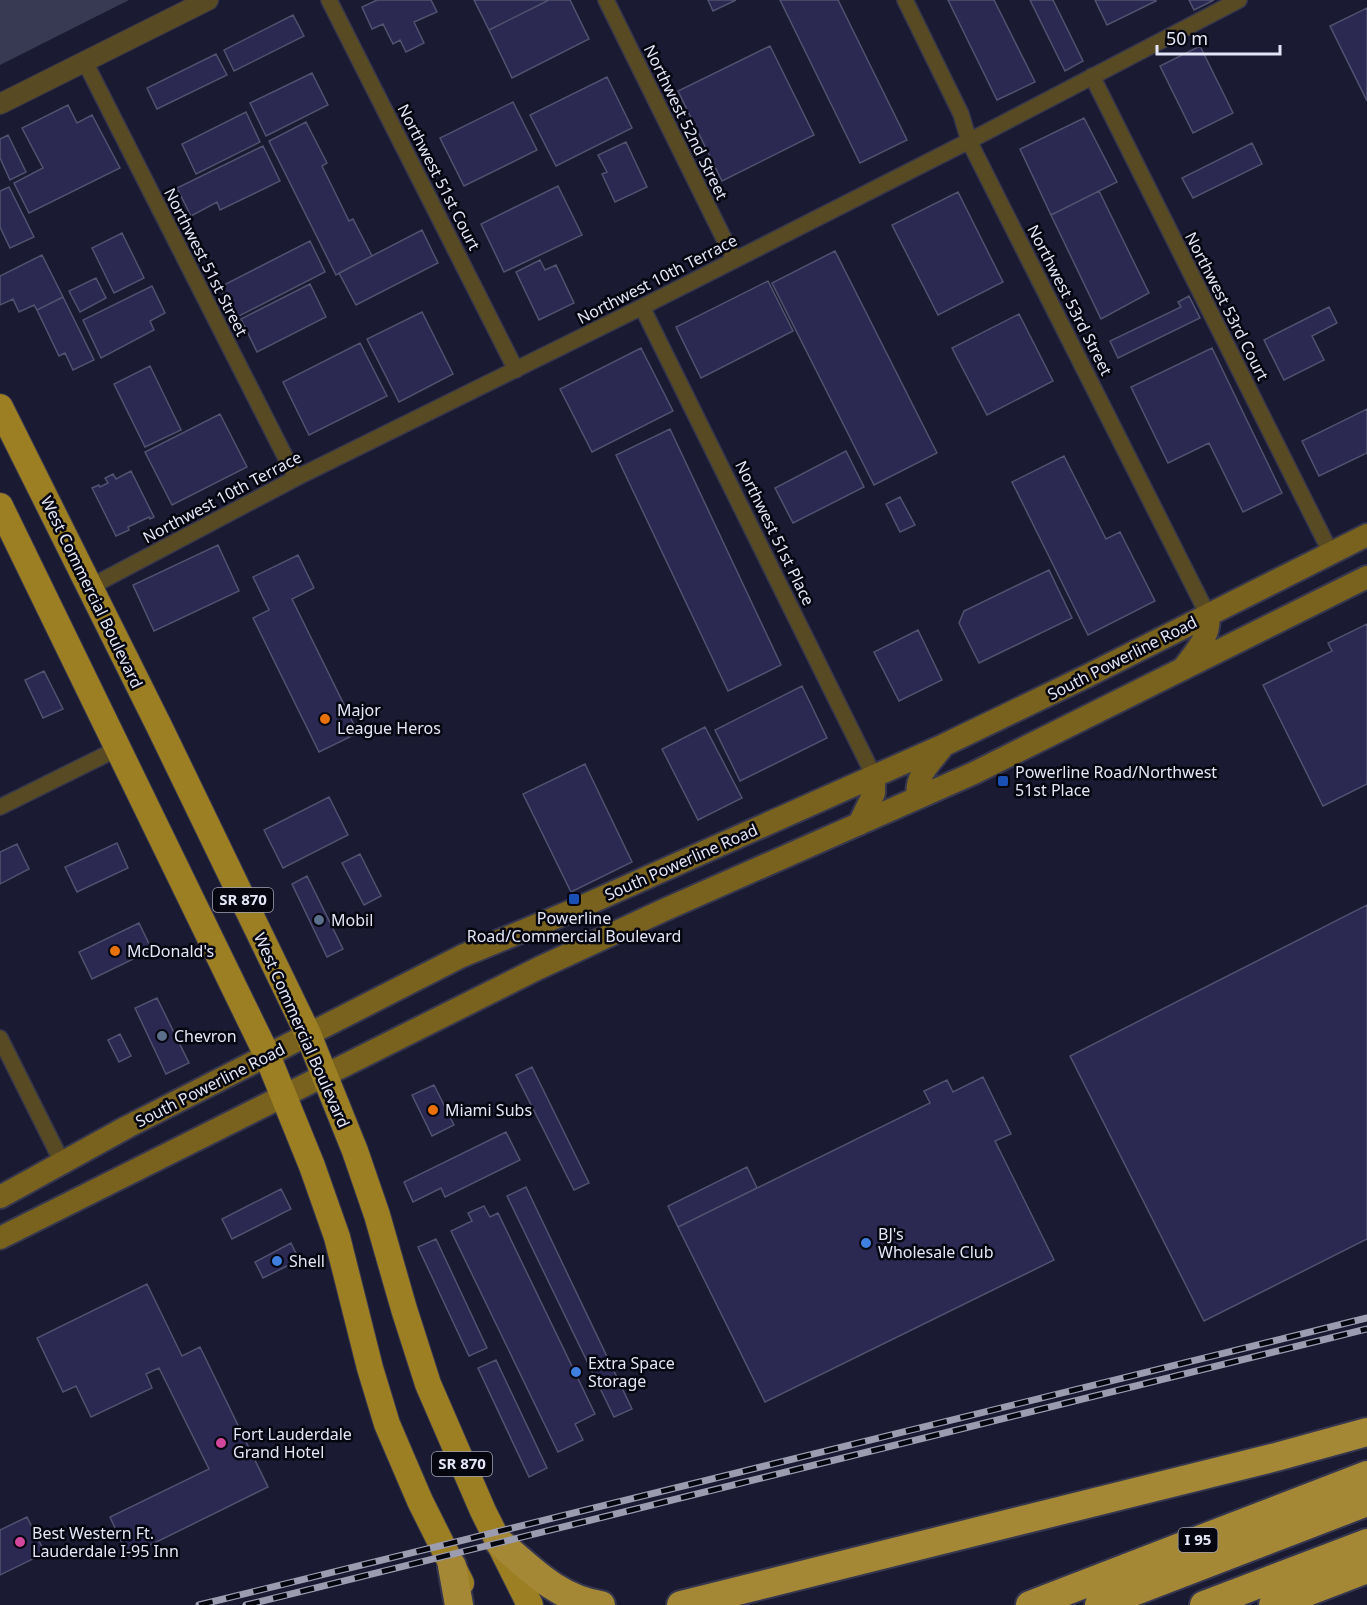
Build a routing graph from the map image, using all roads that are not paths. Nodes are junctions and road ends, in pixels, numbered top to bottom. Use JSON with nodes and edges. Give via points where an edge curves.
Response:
{"nodes":[{"id":1,"x":208,"y":0,"type":"edge"},
{"id":2,"x":330,"y":0,"type":"edge"},
{"id":3,"x":606,"y":0,"type":"edge"},
{"id":4,"x":905,"y":0,"type":"edge"},
{"id":5,"x":1239,"y":0,"type":"edge"},
{"id":6,"x":85,"y":62,"type":"junction"},
{"id":7,"x":1092,"y":76,"type":"junction"},
{"id":8,"x":0,"y":104,"type":"edge"},
{"id":9,"x":969,"y":141,"type":"junction"},
{"id":10,"x":734,"y":259,"type":"junction"},
{"id":11,"x":642,"y":306,"type":"junction"},
{"id":12,"x":516,"y":370,"type":"junction"},
{"id":13,"x":0,"y":407,"type":"edge"},
{"id":14,"x":0,"y":422,"type":"edge"},
{"id":15,"x":21,"y":449,"type":"junction"},
{"id":16,"x":296,"y":478,"type":"junction"},
{"id":17,"x":0,"y":506,"type":"edge"},
{"id":18,"x":1367,"y":535,"type":"edge"},
{"id":19,"x":1331,"y":553,"type":"junction"},
{"id":20,"x":1367,"y":577,"type":"edge"},
{"id":21,"x":90,"y":587,"type":"junction"},
{"id":22,"x":1208,"y":615,"type":"junction"},
{"id":23,"x":1183,"y":670,"type":"junction"},
{"id":24,"x":944,"y":746,"type":"junction"},
{"id":25,"x":119,"y":748,"type":"junction"},
{"id":26,"x":874,"y":776,"type":"junction"},
{"id":27,"x":918,"y":798,"type":"junction"},
{"id":28,"x":0,"y":807,"type":"edge"},
{"id":29,"x":859,"y":824,"type":"junction"},
{"id":30,"x":308,"y":1035,"type":"junction"},
{"id":31,"x":0,"y":1038,"type":"edge"},
{"id":32,"x":267,"y":1055,"type":"junction"},
{"id":33,"x":325,"y":1076,"type":"junction"},
{"id":34,"x":283,"y":1096,"type":"junction"},
{"id":35,"x":62,"y":1162,"type":"junction"},
{"id":36,"x":0,"y":1197,"type":"edge"},
{"id":37,"x":0,"y":1238,"type":"edge"},
{"id":38,"x":1367,"y":1432,"type":"edge"},
{"id":39,"x":1367,"y":1475,"type":"edge"},
{"id":40,"x":1367,"y":1502,"type":"edge"},
{"id":41,"x":499,"y":1542,"type":"junction"},
{"id":42,"x":1367,"y":1543,"type":"edge"},
{"id":43,"x":452,"y":1566,"type":"junction"},
{"id":44,"x":1367,"y":1569,"type":"edge"},
{"id":45,"x":459,"y":1605,"type":"edge"},
{"id":46,"x":472,"y":1605,"type":"edge"},
{"id":47,"x":530,"y":1605,"type":"edge"},
{"id":48,"x":601,"y":1605,"type":"edge"},
{"id":49,"x":681,"y":1605,"type":"edge"},
{"id":50,"x":1030,"y":1605,"type":"edge"},
{"id":51,"x":1099,"y":1605,"type":"edge"},
{"id":52,"x":1204,"y":1605,"type":"edge"},
{"id":53,"x":1273,"y":1605,"type":"edge"}],
"edges":[{"from":1,"to":6,"type":"street"},
{"from":2,"to":12,"type":"street","name":"Northwest 51st Court"},
{"from":3,"to":10,"type":"street","name":"Northwest 52nd Street"},
{"from":4,"to":9,"type":"street","name":"Northwest 53rd Street","via":[[961,114]]},
{"from":5,"to":7,"type":"street","name":"Northwest 10th Terrace"},
{"from":6,"to":8,"type":"street"},
{"from":6,"to":16,"type":"street","name":"Northwest 51st Street"},
{"from":7,"to":9,"type":"street","name":"Northwest 10th Terrace"},
{"from":7,"to":19,"type":"street","name":"Northwest 53rd Court"},
{"from":9,"to":10,"type":"street","name":"Northwest 10th Terrace"},
{"from":9,"to":22,"type":"street","name":"Northwest 53rd Street"},
{"from":10,"to":11,"type":"street","name":"Northwest 10th Terrace"},
{"from":11,"to":12,"type":"street","name":"Northwest 10th Terrace"},
{"from":11,"to":26,"type":"street","name":"Northwest 51st Place"},
{"from":12,"to":16,"type":"street","name":"Northwest 10th Terrace"},
{"from":13,"to":15,"type":"highway","name":"West Commercial Boulevard","number":"SR 870"},
{"from":14,"to":15,"type":"highway"},
{"from":15,"to":21,"type":"highway","name":"West Commercial Boulevard","number":"SR 870"},
{"from":16,"to":21,"type":"street","name":"Northwest 10th Terrace"},
{"from":17,"to":25,"type":"highway","number":"SR 870"},
{"from":18,"to":19,"type":"main road","name":"South Powerline Road"},
{"from":19,"to":22,"type":"main road","name":"South Powerline Road"},
{"from":20,"to":23,"type":"main road"},
{"from":21,"to":30,"type":"highway","name":"West Commercial Boulevard","number":"SR 870"},
{"from":22,"to":23,"type":"main road","via":[[1206,634]]},
{"from":22,"to":24,"type":"main road","name":"South Powerline Road"},
{"from":23,"to":27,"type":"main road"},
{"from":24,"to":26,"type":"main road","name":"South Powerline Road"},
{"from":24,"to":27,"type":"main road","via":[[920,778]]},
{"from":25,"to":28,"type":"street"},
{"from":25,"to":32,"type":"highway","number":"SR 870"},
{"from":26,"to":29,"type":"main road","via":[[874,794]]},
{"from":26,"to":30,"type":"main road","name":"South Powerline Road","via":[[462,956]]},
{"from":27,"to":29,"type":"main road"},
{"from":29,"to":33,"type":"main road","via":[[592,943]]},
{"from":30,"to":32,"type":"main road","name":"South Powerline Road"},
{"from":30,"to":33,"type":"highway","name":"West Commercial Boulevard","number":"SR 870"},
{"from":31,"to":35,"type":"street"},
{"from":32,"to":34,"type":"highway","number":"SR 870"},
{"from":32,"to":35,"type":"main road","name":"South Powerline Road"},
{"from":33,"to":34,"type":"main road"},
{"from":33,"to":41,"type":"highway","name":"West Commercial Boulevard","number":"SR 870","via":[[374,1206],[428,1384]]},
{"from":34,"to":37,"type":"main road"},
{"from":34,"to":43,"type":"highway","number":"SR 870","via":[[337,1237],[387,1424]]},
{"from":35,"to":36,"type":"main road","name":"South Powerline Road"},
{"from":38,"to":49,"type":"highway"},
{"from":39,"to":50,"type":"highway","number":"I 95"},
{"from":40,"to":51,"type":"highway"},
{"from":41,"to":47,"type":"highway","name":"West Commercial Boulevard","number":"SR 870"},
{"from":41,"to":48,"type":"highway","via":[[560,1592]]},
{"from":42,"to":52,"type":"highway"},
{"from":43,"to":45,"type":"highway"},
{"from":43,"to":46,"type":"highway","number":"SR 870"},
{"from":44,"to":53,"type":"highway"}]}
